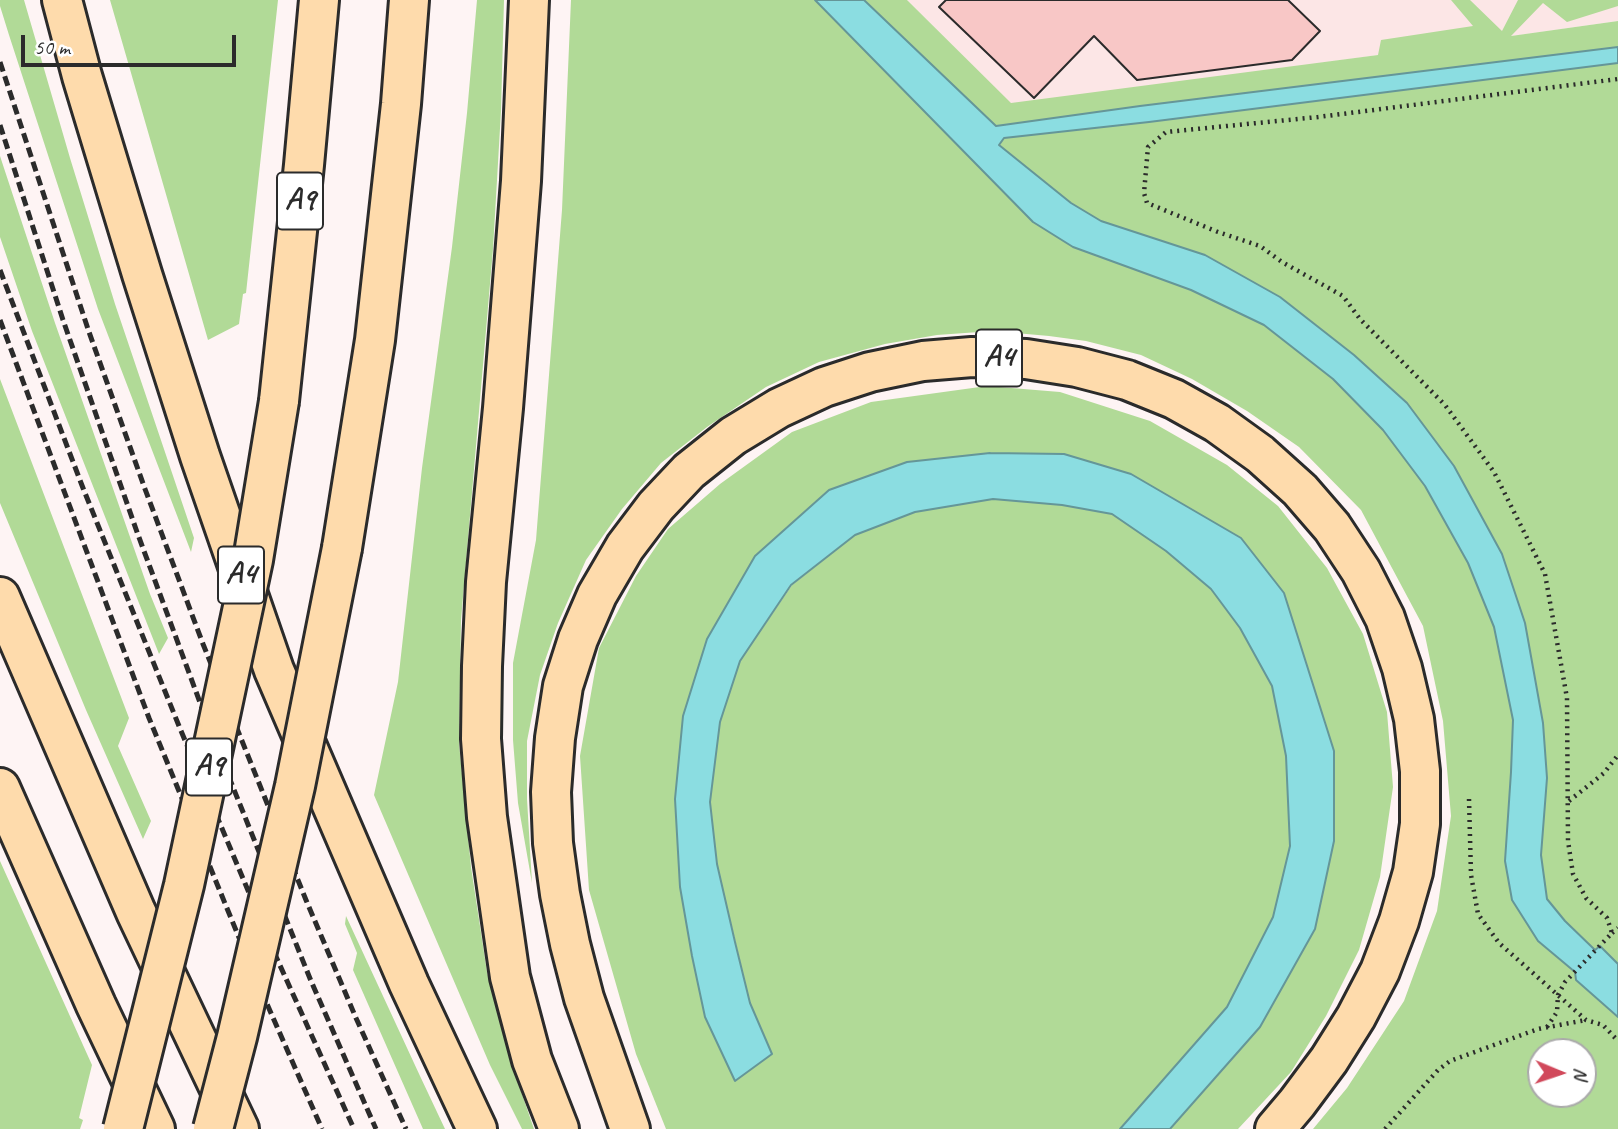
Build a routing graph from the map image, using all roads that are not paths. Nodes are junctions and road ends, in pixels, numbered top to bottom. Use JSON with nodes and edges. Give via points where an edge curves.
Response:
{"nodes":[{"id":1,"x":62,"y":0,"type":"edge"},
{"id":2,"x":319,"y":0,"type":"edge"},
{"id":3,"x":409,"y":0,"type":"edge"},
{"id":4,"x":529,"y":0,"type":"edge"},
{"id":5,"x":0,"y":597,"type":"edge"},
{"id":6,"x":0,"y":788,"type":"edge"},
{"id":7,"x":123,"y":1129,"type":"edge"},
{"id":8,"x":155,"y":1129,"type":"edge"},
{"id":9,"x":213,"y":1129,"type":"edge"},
{"id":10,"x":239,"y":1129,"type":"edge"},
{"id":11,"x":477,"y":1129,"type":"edge"},
{"id":12,"x":559,"y":1129,"type":"edge"},
{"id":13,"x":630,"y":1129,"type":"edge"},
{"id":14,"x":1275,"y":1129,"type":"edge"}],
"edges":[{"from":1,"to":11,"type":"highway","number":"A4","via":[[146,287],[274,670],[409,984]]},
{"from":2,"to":7,"type":"highway","number":"A9","bridge":true,"via":[[279,401],[254,560],[184,885]]},
{"from":3,"to":9,"type":"highway","bridge":true,"via":[[375,340],[342,548],[295,786]]},
{"from":4,"to":12,"type":"highway","via":[[521,181],[486,582],[481,738],[488,830],[510,977],[532,1060]]},
{"from":5,"to":10,"type":"highway","via":[[136,912]]},
{"from":6,"to":8,"type":"highway"},
{"from":13,"to":14,"type":"highway","number":"A4","via":[[570,944],[553,843],[551,792],[562,686],[597,595],[656,506],[689,471],[733,436],[824,387],[923,360],[972,358],[1026,359],[1126,380],[1174,399],[1217,424],[1261,454],[1300,490],[1332,527],[1385,618],[1414,719],[1420,771],[1420,824],[1413,872],[1380,971],[1356,1017]]}]}
